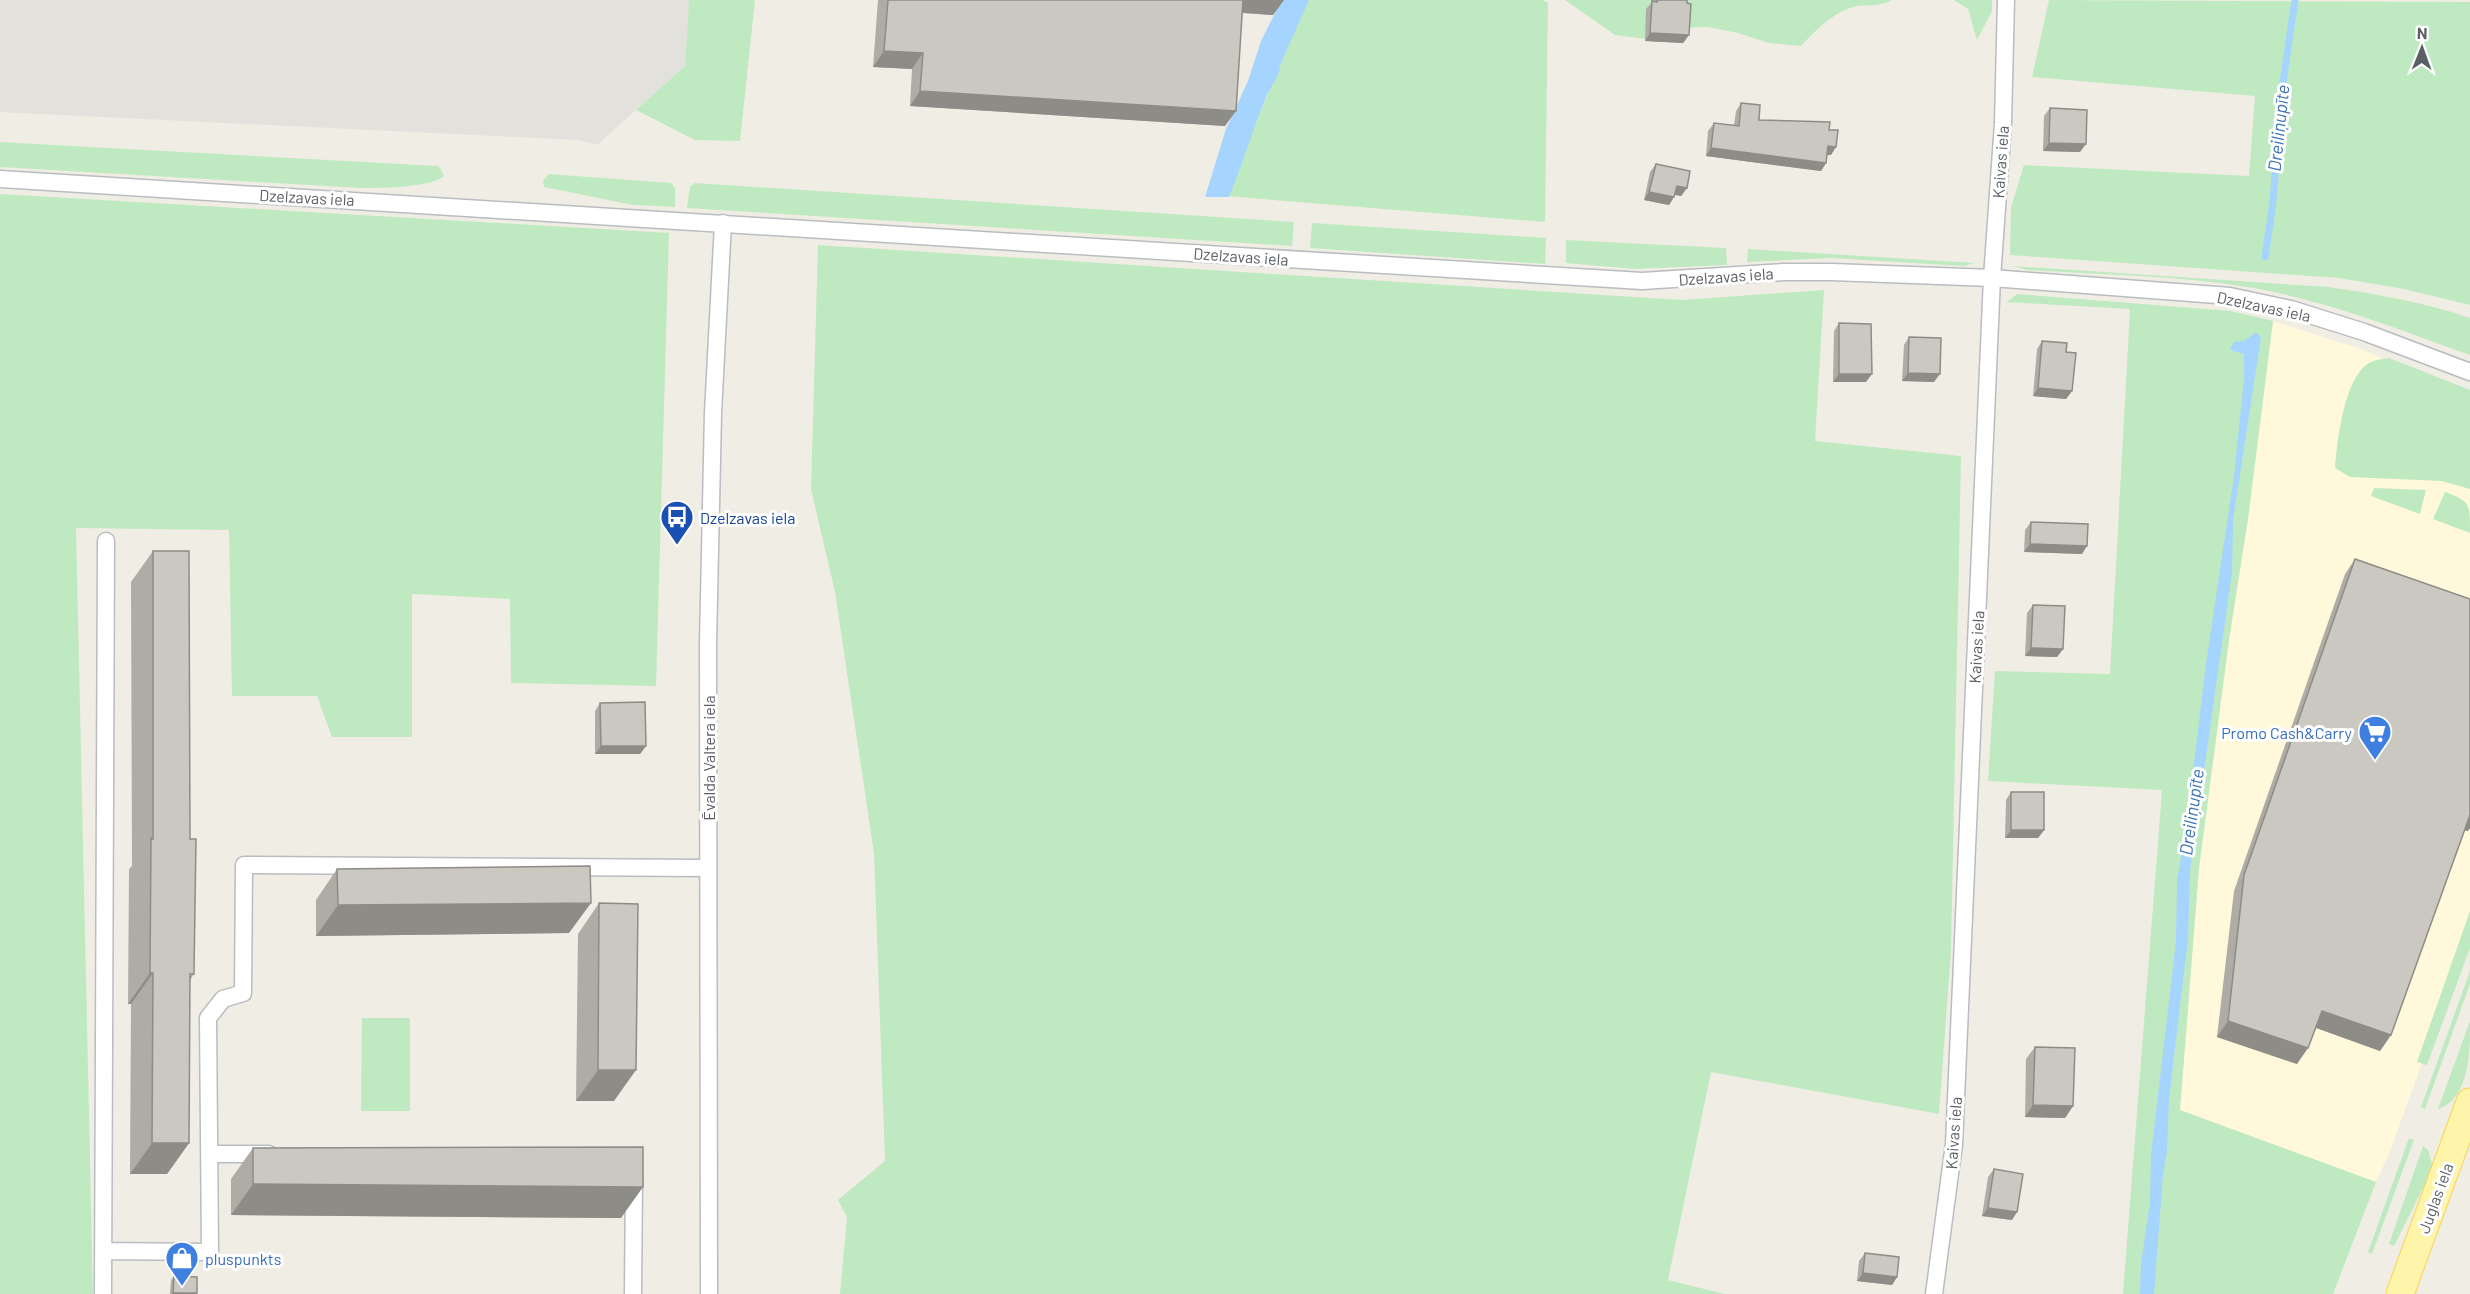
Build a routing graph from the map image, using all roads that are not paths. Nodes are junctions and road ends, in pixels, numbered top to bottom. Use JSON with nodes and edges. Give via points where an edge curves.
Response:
{"nodes":[{"id":1,"x":2006,"y":0,"type":"edge"},
{"id":2,"x":0,"y":179,"type":"edge"},
{"id":3,"x":723,"y":223,"type":"junction"},
{"id":4,"x":1992,"y":278,"type":"junction"},
{"id":5,"x":2470,"y":372,"type":"edge"},
{"id":6,"x":106,"y":541,"type":"dead end"},
{"id":7,"x":708,"y":868,"type":"junction"},
{"id":8,"x":2470,"y":1102,"type":"edge"},
{"id":9,"x":210,"y":1154,"type":"junction"},
{"id":10,"x":280,"y":1154,"type":"edge"},
{"id":11,"x":634,"y":1162,"type":"edge"},
{"id":12,"x":104,"y":1251,"type":"junction"},
{"id":13,"x":104,"y":1294,"type":"edge"},
{"id":14,"x":633,"y":1294,"type":"edge"},
{"id":15,"x":709,"y":1294,"type":"edge"},
{"id":16,"x":1934,"y":1294,"type":"edge"},
{"id":17,"x":2400,"y":1294,"type":"edge"}],
"edges":[{"from":1,"to":4,"type":"street","name":"Kaivas iela","via":[[2003,123]]},
{"from":2,"to":3,"type":"street","name":"Dzelzavas iela"},
{"from":3,"to":4,"type":"street","name":"Dzelzavas iela","via":[[1642,282],[1784,272]]},
{"from":3,"to":7,"type":"street","name":"Ēvalda Valtera iela","via":[[708,609]]},
{"from":4,"to":5,"type":"street","name":"Dzelzavas iela","via":[[2230,296],[2301,313]]},
{"from":4,"to":16,"type":"street","name":"Kaivas iela","via":[[1954,1144]]},
{"from":6,"to":12,"type":"street"},
{"from":7,"to":9,"type":"street","via":[[244,865],[243,993],[223,999],[208,1017]]},
{"from":7,"to":15,"type":"street","name":"Ēvalda Valtera iela"},
{"from":8,"to":17,"type":"main road","name":"Juglas iela"},
{"from":9,"to":10,"type":"street"},
{"from":9,"to":12,"type":"street","via":[[210,1252]]},
{"from":11,"to":14,"type":"street"},
{"from":12,"to":13,"type":"street"}]}
